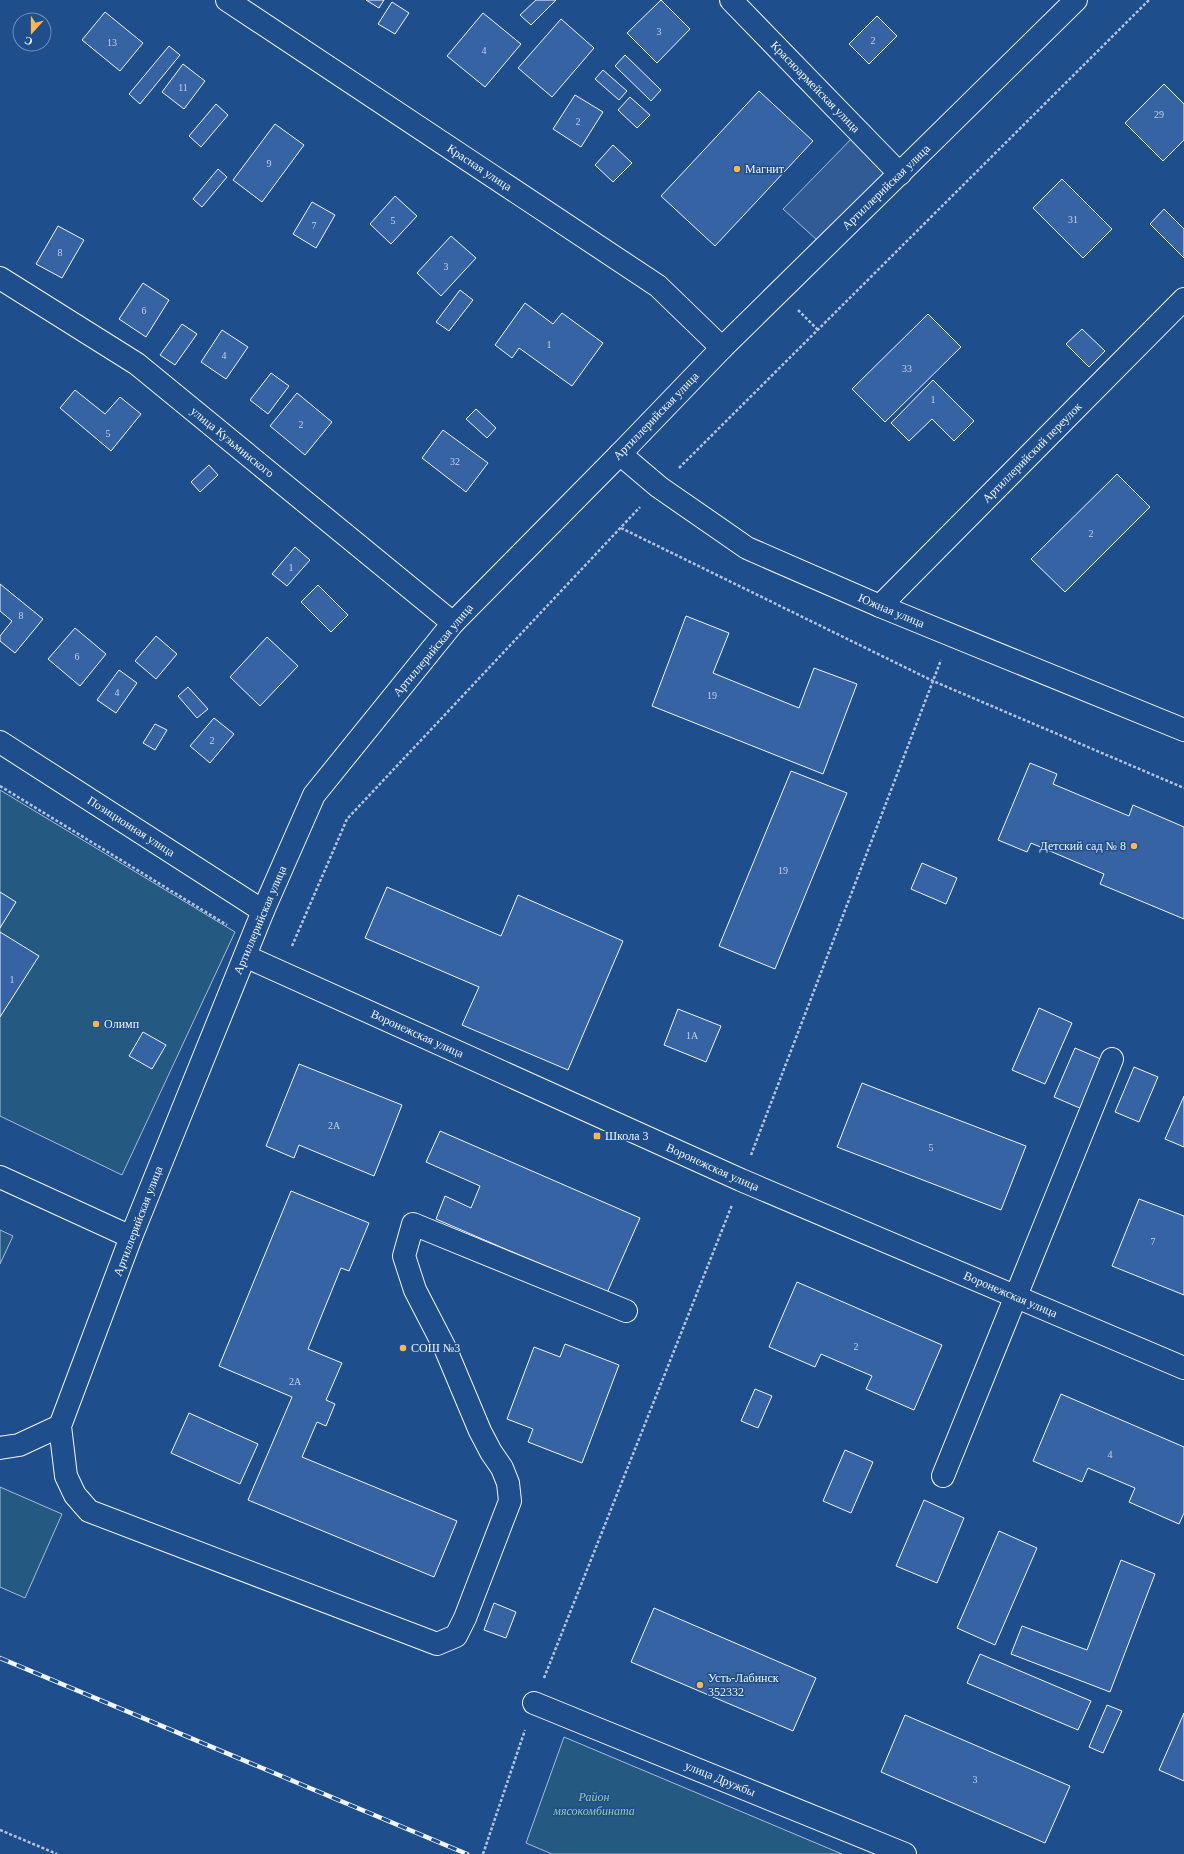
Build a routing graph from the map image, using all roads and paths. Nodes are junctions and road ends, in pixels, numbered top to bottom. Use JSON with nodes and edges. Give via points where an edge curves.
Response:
{"nodes":[{"id":1,"x":227,"y":0,"type":"edge"},
{"id":2,"x":730,"y":0,"type":"edge"},
{"id":3,"x":1076,"y":0,"type":"edge"},
{"id":4,"x":1149,"y":0,"type":"edge"},
{"id":5,"x":900,"y":174,"type":"junction"},
{"id":6,"x":0,"y":278,"type":"edge"},
{"id":7,"x":1184,"y":299,"type":"edge"},
{"id":8,"x":722,"y":348,"type":"junction"},
{"id":9,"x":620,"y":454,"type":"junction"},
{"id":10,"x":659,"y":488,"type":"junction"},
{"id":11,"x":621,"y":528,"type":"junction"},
{"id":12,"x":880,"y":606,"type":"junction"},
{"id":13,"x":453,"y":623,"type":"junction"},
{"id":14,"x":951,"y":635,"type":"junction"},
{"id":15,"x":933,"y":681,"type":"junction"},
{"id":16,"x":1184,"y":730,"type":"edge"},
{"id":17,"x":0,"y":742,"type":"edge"},
{"id":18,"x":0,"y":786,"type":"edge"},
{"id":19,"x":1184,"y":788,"type":"edge"},
{"id":20,"x":263,"y":911,"type":"junction"},
{"id":21,"x":248,"y":948,"type":"junction"},
{"id":22,"x":281,"y":972,"type":"junction"},
{"id":23,"x":1112,"y":1058,"type":"dead end"},
{"id":24,"x":0,"y":1177,"type":"edge"},
{"id":25,"x":741,"y":1180,"type":"junction"},
{"id":26,"x":131,"y":1237,"type":"junction"},
{"id":27,"x":1016,"y":1296,"type":"junction"},
{"id":28,"x":626,"y":1311,"type":"dead end"},
{"id":29,"x":1184,"y":1368,"type":"edge"},
{"id":30,"x":60,"y":1426,"type":"junction"},
{"id":31,"x":0,"y":1448,"type":"edge"},
{"id":32,"x":943,"y":1476,"type":"dead end"},
{"id":33,"x":534,"y":1704,"type":"junction"},
{"id":34,"x":0,"y":1830,"type":"edge"},
{"id":35,"x":57,"y":1854,"type":"edge"},
{"id":36,"x":483,"y":1854,"type":"edge"},
{"id":37,"x":905,"y":1854,"type":"edge"}],
"edges":[{"from":1,"to":8,"type":"street","name":"Красная улица","via":[[658,286]]},
{"from":2,"to":5,"type":"street","name":"Красноармейская улица"},
{"from":3,"to":5,"type":"street","name":"Артиллерийская улица"},
{"from":4,"to":10,"type":"path"},
{"from":5,"to":8,"type":"street","name":"Артиллерийская улица"},
{"from":6,"to":13,"type":"street","name":"улица Кузьминского","via":[[137,364]]},
{"from":7,"to":12,"type":"street","name":"Артиллерийский переулок"},
{"from":8,"to":9,"type":"street","name":"Артиллерийская улица"},
{"from":9,"to":10,"type":"street","name":"Южная улица"},
{"from":9,"to":13,"type":"street","name":"Артиллерийская улица"},
{"from":10,"to":11,"type":"path"},
{"from":10,"to":12,"type":"street","name":"Южная улица","via":[[747,548]]},
{"from":11,"to":15,"type":"path"},
{"from":11,"to":22,"type":"path","via":[[347,818]]},
{"from":12,"to":14,"type":"street","name":"Южная улица"},
{"from":13,"to":20,"type":"street","name":"Артиллерийская улица","via":[[314,795]]},
{"from":14,"to":15,"type":"path"},
{"from":14,"to":16,"type":"street","name":"Южная улица"},
{"from":15,"to":19,"type":"path"},
{"from":15,"to":25,"type":"path"},
{"from":17,"to":20,"type":"street","name":"Позиционная улица"},
{"from":18,"to":21,"type":"path"},
{"from":20,"to":21,"type":"street","name":"Артиллерийская улица"},
{"from":21,"to":22,"type":"street","name":"Воронежская улица"},
{"from":21,"to":26,"type":"street","name":"Артиллерийская улица"},
{"from":22,"to":25,"type":"street","name":"Воронежская улица"},
{"from":23,"to":27,"type":"street"},
{"from":24,"to":26,"type":"street"},
{"from":25,"to":27,"type":"street","name":"Воронежская улица"},
{"from":25,"to":33,"type":"path"},
{"from":26,"to":30,"type":"street","name":"Артиллерийская улица"},
{"from":27,"to":29,"type":"street","name":"Воронежская улица"},
{"from":27,"to":32,"type":"street"},
{"from":28,"to":30,"type":"street","via":[[413,1224],[404,1256],[415,1290],[446,1350],[480,1431],[506,1478],[510,1501],[456,1636],[437,1644],[89,1511],[75,1495],[66,1476]]},
{"from":30,"to":31,"type":"street","via":[[19,1445]]},
{"from":33,"to":36,"type":"path"},
{"from":33,"to":37,"type":"street","name":"улица Дружбы"},
{"from":34,"to":35,"type":"path"}]}
